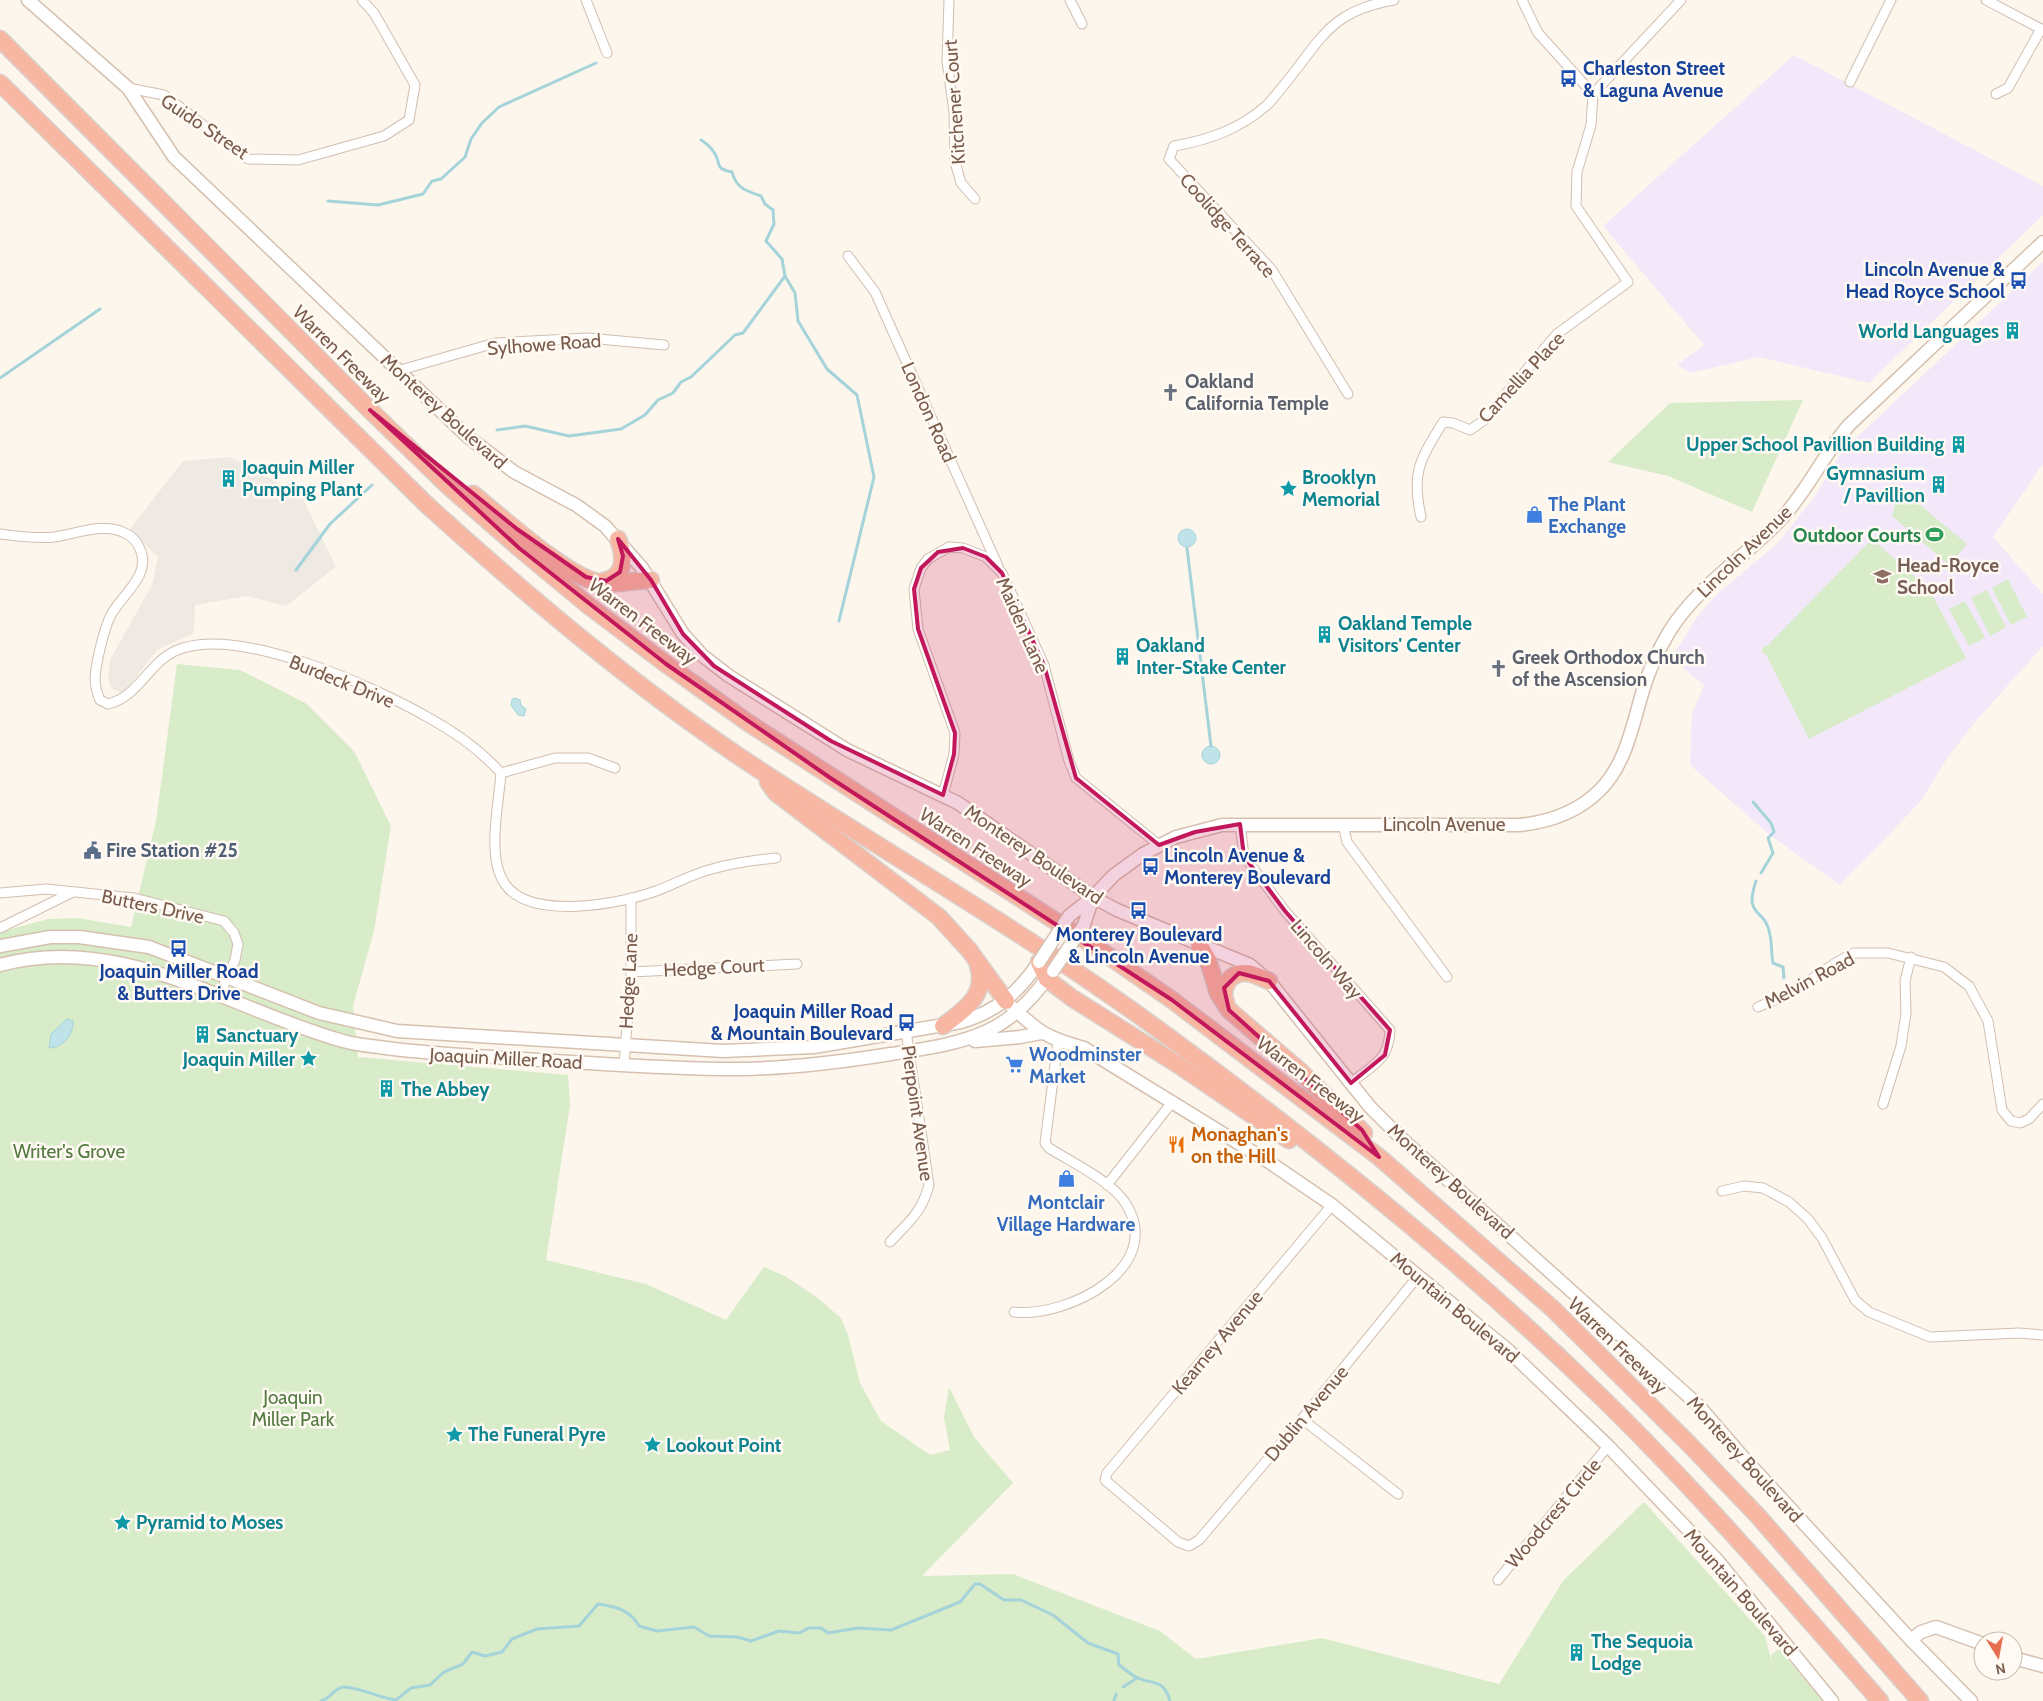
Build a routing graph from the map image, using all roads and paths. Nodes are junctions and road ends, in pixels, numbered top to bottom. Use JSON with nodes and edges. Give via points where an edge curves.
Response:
{"nodes":[{"id":1,"x":28,"y":0,"type":"edge"},
{"id":2,"x":362,"y":0,"type":"edge"},
{"id":3,"x":586,"y":0,"type":"edge"},
{"id":4,"x":949,"y":0,"type":"edge"},
{"id":5,"x":1070,"y":0,"type":"edge"},
{"id":6,"x":1394,"y":0,"type":"edge"},
{"id":7,"x":1522,"y":0,"type":"edge"},
{"id":8,"x":1681,"y":0,"type":"edge"},
{"id":9,"x":1891,"y":0,"type":"edge"},
{"id":10,"x":1986,"y":0,"type":"edge"},
{"id":11,"x":1082,"y":24,"type":"dead end"},
{"id":12,"x":2042,"y":29,"type":"edge"},
{"id":13,"x":0,"y":38,"type":"edge"},
{"id":14,"x":607,"y":53,"type":"dead end"},
{"id":15,"x":1850,"y":82,"type":"dead end"},
{"id":16,"x":0,"y":83,"type":"edge"},
{"id":17,"x":128,"y":88,"type":"junction"},
{"id":18,"x":1593,"y":94,"type":"junction"},
{"id":19,"x":1996,"y":94,"type":"dead end"},
{"id":20,"x":975,"y":199,"type":"dead end"},
{"id":21,"x":2043,"y":242,"type":"edge"},
{"id":22,"x":848,"y":256,"type":"dead end"},
{"id":23,"x":664,"y":345,"type":"dead end"},
{"id":24,"x":397,"y":371,"type":"junction"},
{"id":25,"x":1348,"y":394,"type":"dead end"},
{"id":26,"x":370,"y":410,"type":"junction"},
{"id":27,"x":1421,"y":517,"type":"dead end"},
{"id":28,"x":0,"y":534,"type":"edge"},
{"id":29,"x":618,"y":539,"type":"junction"},
{"id":30,"x":1002,"y":573,"type":"junction"},
{"id":31,"x":651,"y":580,"type":"junction"},
{"id":32,"x":596,"y":582,"type":"junction"},
{"id":33,"x":615,"y":768,"type":"dead end"},
{"id":34,"x":759,"y":770,"type":"junction"},
{"id":35,"x":501,"y":772,"type":"junction"},
{"id":36,"x":942,"y":796,"type":"junction"},
{"id":37,"x":1240,"y":824,"type":"junction"},
{"id":38,"x":1343,"y":824,"type":"junction"},
{"id":39,"x":1159,"y":845,"type":"junction"},
{"id":40,"x":776,"y":858,"type":"dead end"},
{"id":41,"x":73,"y":892,"type":"junction"},
{"id":42,"x":0,"y":893,"type":"edge"},
{"id":43,"x":1093,"y":897,"type":"junction"},
{"id":44,"x":631,"y":898,"type":"junction"},
{"id":45,"x":0,"y":928,"type":"edge"},
{"id":46,"x":1199,"y":944,"type":"junction"},
{"id":47,"x":0,"y":946,"type":"edge"},
{"id":48,"x":969,"y":950,"type":"junction"},
{"id":49,"x":1911,"y":958,"type":"junction"},
{"id":50,"x":1039,"y":962,"type":"junction"},
{"id":51,"x":797,"y":964,"type":"dead end"},
{"id":52,"x":0,"y":965,"type":"edge"},
{"id":53,"x":630,"y":972,"type":"junction"},
{"id":54,"x":1050,"y":975,"type":"junction"},
{"id":55,"x":1447,"y":977,"type":"dead end"},
{"id":56,"x":227,"y":979,"type":"junction"},
{"id":57,"x":1269,"y":981,"type":"junction"},
{"id":58,"x":219,"y":996,"type":"junction"},
{"id":59,"x":1006,"y":1001,"type":"junction"},
{"id":60,"x":1758,"y":1007,"type":"dead end"},
{"id":61,"x":1230,"y":1010,"type":"junction"},
{"id":62,"x":1018,"y":1012,"type":"junction"},
{"id":63,"x":943,"y":1026,"type":"junction"},
{"id":64,"x":906,"y":1031,"type":"junction"},
{"id":65,"x":1041,"y":1033,"type":"junction"},
{"id":66,"x":1058,"y":1041,"type":"junction"},
{"id":67,"x":945,"y":1044,"type":"junction"},
{"id":68,"x":625,"y":1046,"type":"junction"},
{"id":69,"x":910,"y":1050,"type":"junction"},
{"id":70,"x":624,"y":1065,"type":"junction"},
{"id":71,"x":1351,"y":1083,"type":"junction"},
{"id":72,"x":1173,"y":1101,"type":"junction"},
{"id":73,"x":1883,"y":1104,"type":"dead end"},
{"id":74,"x":2043,"y":1104,"type":"edge"},
{"id":75,"x":1379,"y":1157,"type":"junction"},
{"id":76,"x":1107,"y":1185,"type":"junction"},
{"id":77,"x":1722,"y":1191,"type":"dead end"},
{"id":78,"x":1387,"y":1205,"type":"junction"},
{"id":79,"x":1332,"y":1206,"type":"junction"},
{"id":80,"x":890,"y":1242,"type":"dead end"},
{"id":81,"x":1419,"y":1275,"type":"junction"},
{"id":82,"x":1014,"y":1312,"type":"dead end"},
{"id":83,"x":2043,"y":1335,"type":"edge"},
{"id":84,"x":1302,"y":1419,"type":"junction"},
{"id":85,"x":1608,"y":1446,"type":"junction"},
{"id":86,"x":1398,"y":1494,"type":"dead end"},
{"id":87,"x":1189,"y":1546,"type":"joint"},
{"id":88,"x":1498,"y":1580,"type":"dead end"},
{"id":89,"x":1910,"y":1640,"type":"junction"},
{"id":90,"x":1973,"y":1640,"type":"edge"},
{"id":91,"x":2023,"y":1661,"type":"edge"},
{"id":92,"x":2043,"y":1666,"type":"edge"},
{"id":93,"x":1832,"y":1701,"type":"edge"},
{"id":94,"x":1880,"y":1701,"type":"edge"},
{"id":95,"x":1920,"y":1701,"type":"edge"},
{"id":96,"x":1971,"y":1701,"type":"edge"}],
"edges":[{"from":1,"to":17,"type":"main road","name":"Monterey Boulevard"},
{"from":2,"to":17,"type":"street","name":"Guido Street","via":[[374,13],[415,85],[409,120],[384,136],[298,160],[248,159],[164,95]]},
{"from":3,"to":14,"type":"street"},
{"from":4,"to":20,"type":"street","name":"Kitchener Court","via":[[947,61],[954,112],[955,162],[961,183]]},
{"from":5,"to":11,"type":"street"},
{"from":6,"to":25,"type":"street","name":"Coolidge Terrace","via":[[1375,3],[1342,17],[1319,38],[1267,105],[1232,130],[1203,141],[1174,146],[1169,159],[1272,270]]},
{"from":7,"to":18,"type":"street","via":[[1538,33]]},
{"from":8,"to":18,"type":"street"},
{"from":9,"to":15,"type":"street"},
{"from":10,"to":12,"type":"street"},
{"from":12,"to":19,"type":"street","via":[[2008,88]]},
{"from":13,"to":26,"type":"highway","name":"Warren Freeway"},
{"from":16,"to":34,"type":"highway","via":[[427,504],[495,566],[669,706]]},
{"from":17,"to":24,"type":"main road","name":"Monterey Boulevard","via":[[174,157]]},
{"from":18,"to":27,"type":"street","name":"Camellia Place","via":[[1591,125],[1577,172],[1576,206],[1628,282],[1557,334],[1482,421],[1470,430],[1443,422],[1424,454],[1417,476],[1416,494]]},
{"from":21,"to":38,"type":"main road","name":"Lincoln Avenue","via":[[1849,425],[1785,514],[1693,600],[1669,632],[1652,666],[1621,760],[1600,790],[1586,802],[1554,818],[1519,825]]},
{"from":22,"to":30,"type":"street","name":"London Road","via":[[875,292]]},
{"from":23,"to":24,"type":"street","name":"Sylhowe Road","via":[[588,338],[495,343]]},
{"from":24,"to":29,"type":"main road","name":"Monterey Boulevard","via":[[497,461],[576,505]]},
{"from":26,"to":32,"type":"highway","via":[[545,550]]},
{"from":26,"to":75,"type":"highway","name":"Warren Freeway","via":[[448,486],[519,548],[666,664],[821,771],[1094,946],[1172,1000]]},
{"from":28,"to":35,"type":"street","name":"Burdeck Drive","via":[[52,538],[116,529],[137,542],[144,565],[140,576],[109,617],[95,678],[100,700],[108,704],[127,696],[157,663],[176,650],[224,644],[254,649],[320,668],[430,718],[486,757]]},
{"from":29,"to":31,"type":"main road","name":"Monterey Boulevard"},
{"from":29,"to":32,"type":"highway","via":[[623,556],[620,572],[606,581]]},
{"from":30,"to":36,"type":"street","name":"Maiden Lane","via":[[986,557],[974,551],[949,548],[928,559],[921,568],[914,589],[918,629],[955,733],[954,754]]},
{"from":30,"to":39,"type":"street","name":"Maiden Lane","via":[[1044,666],[1076,778]]},
{"from":31,"to":32,"type":"highway"},
{"from":31,"to":36,"type":"main road","name":"Monterey Boulevard","via":[[682,634],[714,666],[839,746]]},
{"from":33,"to":35,"type":"street","via":[[588,758],[555,758]]},
{"from":34,"to":48,"type":"highway","via":[[776,793],[926,906],[951,928]]},
{"from":34,"to":78,"type":"highway","via":[[1068,967],[1154,1026]]},
{"from":35,"to":44,"type":"street","via":[[495,831],[497,862],[504,884],[519,898],[532,904],[582,905]]},
{"from":36,"to":43,"type":"main road","name":"Monterey Boulevard","via":[[974,813]]},
{"from":37,"to":38,"type":"main road","name":"Lincoln Avenue"},
{"from":37,"to":39,"type":"main road","name":"Lincoln Avenue","via":[[1196,832]]},
{"from":37,"to":71,"type":"street","name":"Lincoln Way","via":[[1244,856],[1285,910],[1390,1030],[1385,1055]]},
{"from":38,"to":55,"type":"street","via":[[1347,842]]},
{"from":39,"to":43,"type":"main road","name":"Lincoln Avenue","via":[[1114,875]]},
{"from":40,"to":44,"type":"street","via":[[712,869]]},
{"from":41,"to":42,"type":"street","name":"Butters Drive","via":[[46,889]]},
{"from":41,"to":45,"type":"street"},
{"from":41,"to":56,"type":"street","name":"Butters Drive","via":[[134,898],[224,921],[238,944]]},
{"from":43,"to":46,"type":"main road","name":"Monterey Boulevard","via":[[1131,917]]},
{"from":43,"to":50,"type":"main road","name":"Lincoln Avenue","bridge":true,"via":[[1069,916]]},
{"from":43,"to":54,"type":"main road","name":"Lincoln Avenue","bridge":true,"via":[[1084,925]]},
{"from":44,"to":53,"type":"street","name":"Hedge Lane"},
{"from":46,"to":57,"type":"main road","name":"Monterey Boulevard","via":[[1250,965]]},
{"from":46,"to":61,"type":"highway","via":[[1208,960],[1218,993]]},
{"from":47,"to":56,"type":"main road","name":"Joaquin Miller Road","via":[[50,937],[109,940],[148,947]]},
{"from":48,"to":59,"type":"highway"},
{"from":48,"to":63,"type":"highway","via":[[980,970],[980,988],[973,1002]]},
{"from":49,"to":60,"type":"street","name":"Melvin Road","via":[[1888,953],[1854,953],[1790,993]]},
{"from":49,"to":73,"type":"street","via":[[1905,981],[1906,1013],[1901,1046]]},
{"from":49,"to":74,"type":"street","name":"Melvin Road","via":[[1944,967],[1969,986],[1988,1021],[2002,1110],[2011,1121],[2020,1124]]},
{"from":50,"to":54,"type":"highway"},
{"from":50,"to":59,"type":"main road","name":"Lincoln Avenue"},
{"from":51,"to":53,"type":"street","name":"Hedge Court"},
{"from":52,"to":58,"type":"main road","name":"Joaquin Miller Road","via":[[23,959],[62,956],[104,959],[151,970]]},
{"from":53,"to":68,"type":"street","name":"Hedge Lane"},
{"from":54,"to":62,"type":"main road","name":"Lincoln Avenue"},
{"from":54,"to":78,"type":"highway","via":[[1072,998]]},
{"from":56,"to":58,"type":"street","name":"Butters Drive"},
{"from":56,"to":68,"type":"main road","name":"Joaquin Miller Road","via":[[318,1013],[397,1031]]},
{"from":57,"to":61,"type":"highway","via":[[1246,973],[1232,977],[1223,994]]},
{"from":57,"to":71,"type":"main road","name":"Monterey Boulevard"},
{"from":58,"to":70,"type":"main road","name":"Joaquin Miller Road","via":[[345,1041],[421,1053]]},
{"from":59,"to":62,"type":"main road","name":"Mountain Boulevard"},
{"from":59,"to":63,"type":"main road","name":"Joaquin Miller Road","via":[[978,1017]]},
{"from":61,"to":75,"type":"highway","via":[[1362,1130]]},
{"from":62,"to":65,"type":"main road","name":"Mountain Boulevard"},
{"from":62,"to":67,"type":"main road","name":"Joaquin Miller Road","via":[[986,1032]]},
{"from":63,"to":64,"type":"main road","name":"Joaquin Miller Road"},
{"from":64,"to":68,"type":"main road","name":"Joaquin Miller Road","via":[[814,1047],[723,1052]]},
{"from":64,"to":69,"type":"street","name":"Pierpoint Avenue"},
{"from":65,"to":66,"type":"main road","name":"Mountain Boulevard"},
{"from":65,"to":67,"type":"main road"},
{"from":66,"to":72,"type":"main road","name":"Mountain Boulevard","via":[[1084,1048]]},
{"from":66,"to":76,"type":"street","via":[[1045,1143]]},
{"from":67,"to":69,"type":"main road","name":"Joaquin Miller Road"},
{"from":68,"to":70,"type":"street","name":"Hedge Lane"},
{"from":69,"to":70,"type":"main road","name":"Joaquin Miller Road","via":[[818,1065],[723,1069]]},
{"from":69,"to":80,"type":"street","name":"Pierpoint Avenue","via":[[929,1185],[924,1204],[916,1216]]},
{"from":71,"to":89,"type":"main road","name":"Monterey Boulevard","via":[[1400,1137],[1697,1404]]},
{"from":72,"to":76,"type":"street"},
{"from":72,"to":79,"type":"main road","name":"Mountain Boulevard"},
{"from":75,"to":95,"type":"highway","name":"Warren Freeway","via":[[1552,1309],[1690,1444],[1757,1515]]},
{"from":76,"to":82,"type":"street","via":[[1126,1203],[1135,1227],[1134,1250],[1124,1266],[1110,1281],[1081,1299],[1030,1314]]},
{"from":77,"to":83,"type":"street","via":[[1744,1186],[1763,1188],[1789,1202],[1808,1219],[1822,1238],[1855,1300],[1869,1312],[1930,1337]]},
{"from":78,"to":94,"type":"highway","via":[[1531,1330],[1607,1403],[1735,1535]]},
{"from":79,"to":81,"type":"main road","name":"Mountain Boulevard"},
{"from":79,"to":87,"type":"street","name":"Kearney Avenue","via":[[1107,1473],[1105,1480],[1178,1542]]},
{"from":81,"to":84,"type":"street","name":"Dublin Avenue"},
{"from":81,"to":85,"type":"main road","name":"Mountain Boulevard","via":[[1509,1351]]},
{"from":84,"to":86,"type":"street"},
{"from":84,"to":87,"type":"street","name":"Dublin Avenue","via":[[1199,1540]]},
{"from":85,"to":88,"type":"street","name":"Woodcrest Circle"},
{"from":85,"to":93,"type":"main road","name":"Mountain Boulevard","via":[[1718,1561]]},
{"from":89,"to":90,"type":"main road","via":[[1936,1627]]},
{"from":89,"to":96,"type":"main road","name":"Monterey Boulevard"},
{"from":91,"to":92,"type":"main road"}]}
